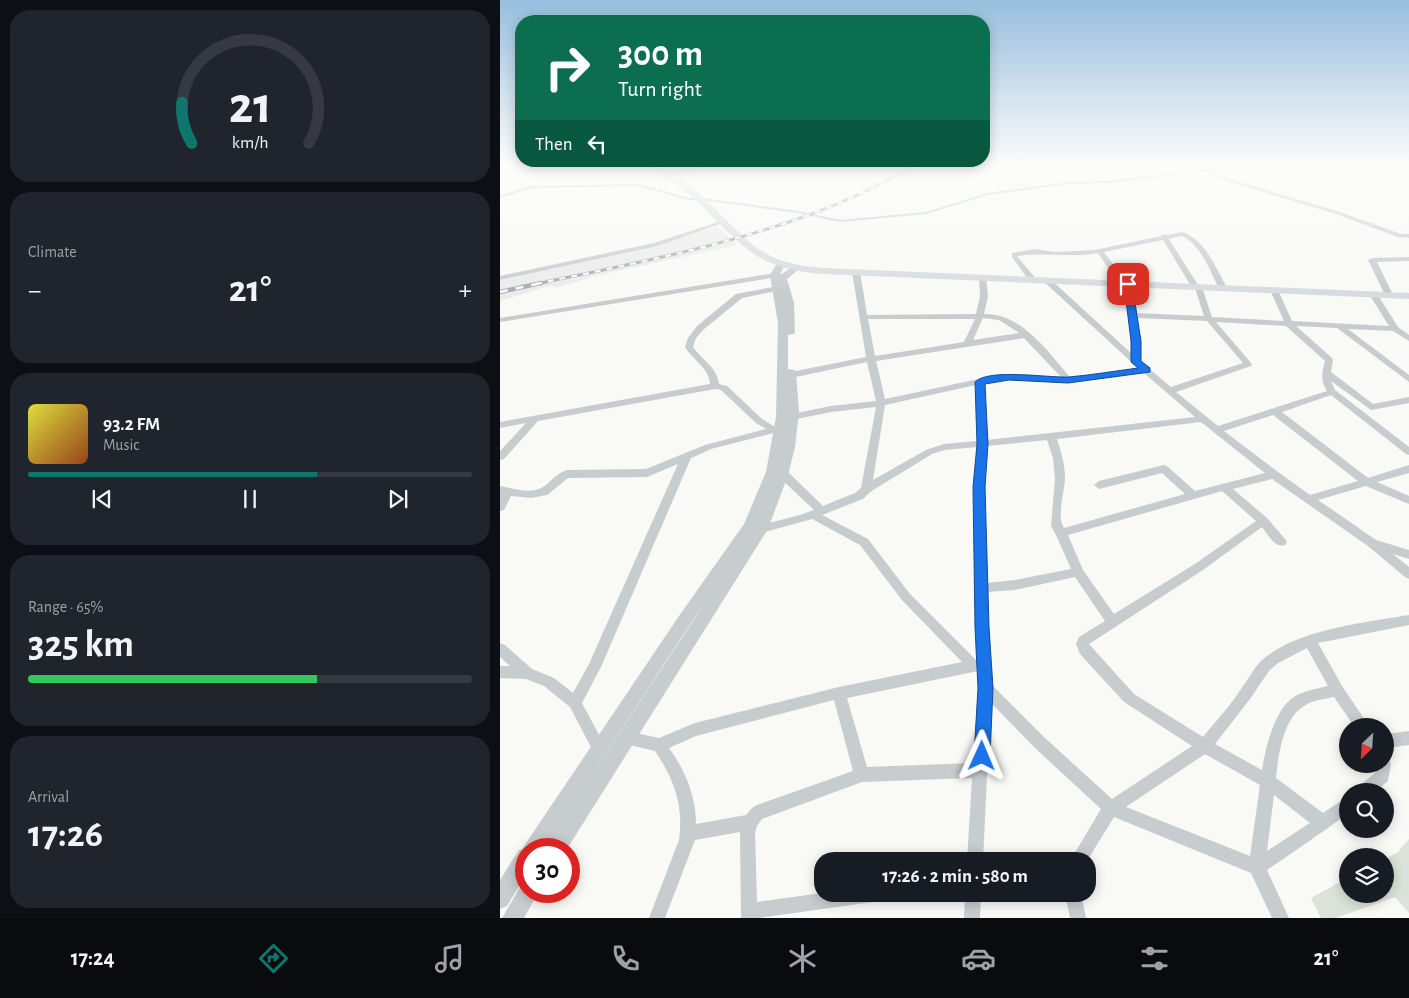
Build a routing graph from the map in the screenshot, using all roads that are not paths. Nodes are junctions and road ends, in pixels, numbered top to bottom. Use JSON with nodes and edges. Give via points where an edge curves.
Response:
{"nodes":[{"id":1,"x":707,"y":207,"type":"edge"},
{"id":2,"x":1315,"y":207,"type":"edge"},
{"id":3,"x":723,"y":222,"type":"junction"},
{"id":4,"x":1164,"y":236,"type":"junction"},
{"id":5,"x":1400,"y":236,"type":"junction"},
{"id":6,"x":1409,"y":236,"type":"edge"},
{"id":7,"x":1409,"y":240,"type":"edge"},
{"id":8,"x":1100,"y":251,"type":"junction"},
{"id":9,"x":1409,"y":259,"type":"edge"},
{"id":10,"x":856,"y":272,"type":"junction"},
{"id":11,"x":783,"y":274,"type":"junction"},
{"id":12,"x":500,"y":278,"type":"edge"},
{"id":13,"x":983,"y":278,"type":"junction"},
{"id":14,"x":1033,"y":280,"type":"junction"},
{"id":15,"x":1046,"y":280,"type":"junction"},
{"id":16,"x":1126,"y":284,"type":"junction"},
{"id":17,"x":1196,"y":287,"type":"junction"},
{"id":18,"x":1223,"y":288,"type":"junction"},
{"id":19,"x":1274,"y":290,"type":"junction"},
{"id":20,"x":1373,"y":294,"type":"junction"},
{"id":21,"x":1389,"y":296,"type":"junction"},
{"id":22,"x":1409,"y":296,"type":"edge"},
{"id":23,"x":980,"y":316,"type":"junction"},
{"id":24,"x":1132,"y":316,"type":"junction"},
{"id":25,"x":864,"y":318,"type":"junction"},
{"id":26,"x":1208,"y":319,"type":"junction"},
{"id":27,"x":500,"y":320,"type":"edge"},
{"id":28,"x":1289,"y":324,"type":"junction"},
{"id":29,"x":1339,"y":326,"type":"junction"},
{"id":30,"x":1395,"y":329,"type":"junction"},
{"id":31,"x":1024,"y":335,"type":"junction"},
{"id":32,"x":1409,"y":339,"type":"edge"},
{"id":33,"x":967,"y":343,"type":"junction"},
{"id":34,"x":871,"y":359,"type":"junction"},
{"id":35,"x":1136,"y":362,"type":"junction"},
{"id":36,"x":1147,"y":370,"type":"junction"},
{"id":37,"x":1326,"y":373,"type":"junction"},
{"id":38,"x":791,"y":375,"type":"junction"},
{"id":39,"x":1068,"y":380,"type":"junction"},
{"id":40,"x":1409,"y":380,"type":"edge"},
{"id":41,"x":980,"y":382,"type":"junction"},
{"id":42,"x":715,"y":386,"type":"junction"},
{"id":43,"x":1172,"y":390,"type":"junction"},
{"id":44,"x":1332,"y":392,"type":"junction"},
{"id":45,"x":1409,"y":400,"type":"edge"},
{"id":46,"x":881,"y":403,"type":"junction"},
{"id":47,"x":1371,"y":407,"type":"junction"},
{"id":48,"x":1276,"y":412,"type":"junction"},
{"id":49,"x":1357,"y":412,"type":"junction"},
{"id":50,"x":535,"y":419,"type":"junction"},
{"id":51,"x":1203,"y":419,"type":"junction"},
{"id":52,"x":784,"y":424,"type":"junction"},
{"id":53,"x":500,"y":425,"type":"edge"},
{"id":54,"x":1217,"y":430,"type":"junction"},
{"id":55,"x":1051,"y":436,"type":"junction"},
{"id":56,"x":982,"y":444,"type":"junction"},
{"id":57,"x":1409,"y":452,"type":"edge"},
{"id":58,"x":687,"y":455,"type":"junction"},
{"id":59,"x":500,"y":457,"type":"edge"},
{"id":60,"x":1409,"y":469,"type":"edge"},
{"id":61,"x":783,"y":474,"type":"junction"},
{"id":62,"x":1274,"y":475,"type":"junction"},
{"id":63,"x":1368,"y":482,"type":"junction"},
{"id":64,"x":1099,"y":485,"type":"dead end"},
{"id":65,"x":1224,"y":487,"type":"junction"},
{"id":66,"x":866,"y":489,"type":"junction"},
{"id":67,"x":504,"y":491,"type":"edge"},
{"id":68,"x":1193,"y":496,"type":"junction"},
{"id":69,"x":1310,"y":499,"type":"junction"},
{"id":70,"x":1409,"y":500,"type":"edge"},
{"id":71,"x":500,"y":508,"type":"edge"},
{"id":72,"x":817,"y":513,"type":"junction"},
{"id":73,"x":1263,"y":521,"type":"junction"},
{"id":74,"x":761,"y":529,"type":"junction"},
{"id":75,"x":1061,"y":533,"type":"junction"},
{"id":76,"x":1281,"y":542,"type":"dead end"},
{"id":77,"x":1372,"y":542,"type":"junction"},
{"id":78,"x":1409,"y":554,"type":"edge"},
{"id":79,"x":1078,"y":572,"type":"junction"},
{"id":80,"x":1409,"y":574,"type":"edge"},
{"id":81,"x":981,"y":588,"type":"junction"},
{"id":82,"x":1409,"y":620,"type":"edge"},
{"id":83,"x":1112,"y":621,"type":"junction"},
{"id":84,"x":1309,"y":640,"type":"junction"},
{"id":85,"x":500,"y":649,"type":"edge"},
{"id":86,"x":979,"y":665,"type":"junction"},
{"id":87,"x":500,"y":672,"type":"edge"},
{"id":88,"x":527,"y":672,"type":"junction"},
{"id":89,"x":985,"y":688,"type":"junction"},
{"id":90,"x":1337,"y":690,"type":"junction"},
{"id":91,"x":839,"y":693,"type":"junction"},
{"id":92,"x":575,"y":703,"type":"junction"},
{"id":93,"x":1356,"y":718,"type":"edge"},
{"id":94,"x":626,"y":738,"type":"junction"},
{"id":95,"x":1409,"y":738,"type":"edge"},
{"id":96,"x":1394,"y":740,"type":"edge"},
{"id":97,"x":659,"y":745,"type":"junction"},
{"id":98,"x":1205,"y":746,"type":"junction"},
{"id":99,"x":599,"y":748,"type":"junction"},
{"id":100,"x":982,"y":770,"type":"junction"},
{"id":101,"x":1383,"y":773,"type":"edge"},
{"id":102,"x":862,"y":775,"type":"junction"},
{"id":103,"x":1268,"y":781,"type":"junction"},
{"id":104,"x":1374,"y":783,"type":"edge"},
{"id":105,"x":1111,"y":808,"type":"junction"},
{"id":106,"x":1339,"y":809,"type":"edge"},
{"id":107,"x":750,"y":822,"type":"junction"},
{"id":108,"x":1322,"y":823,"type":"junction"},
{"id":109,"x":688,"y":833,"type":"junction"},
{"id":110,"x":539,"y":838,"type":"edge"},
{"id":111,"x":562,"y":838,"type":"edge"},
{"id":112,"x":976,"y":852,"type":"edge"},
{"id":113,"x":1084,"y":852,"type":"edge"},
{"id":114,"x":1257,"y":867,"type":"junction"},
{"id":115,"x":515,"y":874,"type":"edge"},
{"id":116,"x":500,"y":898,"type":"edge"},
{"id":117,"x":826,"y":902,"type":"edge"},
{"id":118,"x":973,"y":902,"type":"edge"},
{"id":119,"x":1074,"y":902,"type":"edge"},
{"id":120,"x":521,"y":903,"type":"edge"},
{"id":121,"x":749,"y":915,"type":"edge"},
{"id":122,"x":512,"y":918,"type":"edge"},
{"id":123,"x":656,"y":918,"type":"edge"},
{"id":124,"x":972,"y":918,"type":"edge"},
{"id":125,"x":1078,"y":918,"type":"edge"},
{"id":126,"x":1281,"y":918,"type":"edge"}],
"edges":[{"from":1,"to":3,"type":"main road"},
{"from":2,"to":5,"type":"street"},
{"from":3,"to":11,"type":"main road"},
{"from":3,"to":12,"type":"street","via":[[670,242]]},
{"from":4,"to":8,"type":"street"},
{"from":4,"to":17,"type":"street"},
{"from":4,"to":18,"type":"street","via":[[1189,236],[1209,262]]},
{"from":5,"to":6,"type":"street"},
{"from":5,"to":7,"type":"street"},
{"from":8,"to":14,"type":"street","via":[[1014,254]]},
{"from":8,"to":16,"type":"street"},
{"from":9,"to":21,"type":"street","via":[[1372,260]]},
{"from":10,"to":11,"type":"main road"},
{"from":10,"to":13,"type":"main road"},
{"from":10,"to":25,"type":"street"},
{"from":11,"to":27,"type":"street"},
{"from":11,"to":38,"type":"street","via":[[789,303]]},
{"from":11,"to":42,"type":"street","via":[[741,295],[696,332],[689,347],[714,374]]},
{"from":11,"to":52,"type":"street"},
{"from":13,"to":14,"type":"main road"},
{"from":13,"to":23,"type":"street","via":[[985,294]]},
{"from":14,"to":15,"type":"main road"},
{"from":15,"to":16,"type":"main road"},
{"from":15,"to":35,"type":"street"},
{"from":16,"to":17,"type":"main road"},
{"from":16,"to":24,"type":"street"},
{"from":17,"to":18,"type":"main road"},
{"from":17,"to":26,"type":"street"},
{"from":18,"to":19,"type":"main road"},
{"from":19,"to":20,"type":"main road"},
{"from":19,"to":28,"type":"street"},
{"from":20,"to":21,"type":"main road"},
{"from":20,"to":30,"type":"street"},
{"from":21,"to":22,"type":"main road"},
{"from":23,"to":25,"type":"street"},
{"from":23,"to":31,"type":"street","via":[[1003,318]]},
{"from":23,"to":33,"type":"street"},
{"from":24,"to":26,"type":"street"},
{"from":24,"to":35,"type":"street"},
{"from":25,"to":34,"type":"street"},
{"from":26,"to":28,"type":"street"},
{"from":26,"to":43,"type":"street","via":[[1248,365]]},
{"from":28,"to":29,"type":"street"},
{"from":28,"to":37,"type":"street","via":[[1329,360]]},
{"from":29,"to":30,"type":"street"},
{"from":29,"to":40,"type":"street"},
{"from":30,"to":32,"type":"street"},
{"from":31,"to":33,"type":"street"},
{"from":31,"to":39,"type":"street"},
{"from":33,"to":34,"type":"street"},
{"from":34,"to":38,"type":"street"},
{"from":34,"to":46,"type":"street"},
{"from":35,"to":36,"type":"street"},
{"from":36,"to":39,"type":"street"},
{"from":36,"to":43,"type":"street"},
{"from":37,"to":44,"type":"street"},
{"from":37,"to":47,"type":"street"},
{"from":38,"to":52,"type":"street"},
{"from":39,"to":41,"type":"street","via":[[1009,377]]},
{"from":41,"to":46,"type":"street"},
{"from":41,"to":56,"type":"street"},
{"from":42,"to":50,"type":"street"},
{"from":42,"to":52,"type":"street","via":[[724,388],[759,421]]},
{"from":43,"to":51,"type":"street"},
{"from":44,"to":48,"type":"street"},
{"from":44,"to":49,"type":"street"},
{"from":45,"to":47,"type":"street"},
{"from":46,"to":52,"type":"street","via":[[831,409]]},
{"from":46,"to":66,"type":"street"},
{"from":47,"to":49,"type":"street"},
{"from":48,"to":54,"type":"street"},
{"from":48,"to":63,"type":"street"},
{"from":49,"to":57,"type":"street"},
{"from":50,"to":53,"type":"street"},
{"from":50,"to":59,"type":"street"},
{"from":51,"to":54,"type":"street"},
{"from":51,"to":55,"type":"street"},
{"from":52,"to":58,"type":"street"},
{"from":52,"to":61,"type":"street"},
{"from":52,"to":99,"type":"street","via":[[772,472],[750,526]]},
{"from":54,"to":62,"type":"street"},
{"from":55,"to":56,"type":"street"},
{"from":55,"to":75,"type":"street","via":[[1058,458],[1060,478],[1056,526]]},
{"from":56,"to":66,"type":"street","via":[[937,449]]},
{"from":56,"to":81,"type":"street","via":[[979,487]]},
{"from":58,"to":67,"type":"street","via":[[647,473],[565,475],[542,492]]},
{"from":58,"to":92,"type":"street"},
{"from":60,"to":63,"type":"street"},
{"from":61,"to":72,"type":"street"},
{"from":61,"to":74,"type":"street"},
{"from":62,"to":65,"type":"street"},
{"from":62,"to":69,"type":"street"},
{"from":63,"to":69,"type":"street"},
{"from":63,"to":70,"type":"street"},
{"from":64,"to":68,"type":"street","via":[[1164,469]]},
{"from":65,"to":68,"type":"street"},
{"from":65,"to":73,"type":"street"},
{"from":66,"to":72,"type":"street","via":[[859,496]]},
{"from":67,"to":71,"type":"street"},
{"from":68,"to":75,"type":"street"},
{"from":69,"to":77,"type":"street"},
{"from":72,"to":74,"type":"street"},
{"from":72,"to":86,"type":"street","via":[[864,542],[906,597]]},
{"from":73,"to":76,"type":"street"},
{"from":73,"to":83,"type":"street","via":[[1199,567]]},
{"from":74,"to":94,"type":"street"},
{"from":75,"to":79,"type":"street"},
{"from":77,"to":78,"type":"street"},
{"from":77,"to":80,"type":"street"},
{"from":79,"to":81,"type":"street","via":[[1009,586]]},
{"from":79,"to":83,"type":"street"},
{"from":81,"to":86,"type":"street"},
{"from":82,"to":84,"type":"street"},
{"from":83,"to":98,"type":"street","via":[[1083,640],[1085,650],[1129,698]]},
{"from":84,"to":90,"type":"street"},
{"from":84,"to":98,"type":"street","via":[[1264,667]]},
{"from":85,"to":88,"type":"street"},
{"from":86,"to":89,"type":"street"},
{"from":86,"to":91,"type":"street"},
{"from":87,"to":88,"type":"street"},
{"from":88,"to":92,"type":"street","via":[[550,682]]},
{"from":89,"to":100,"type":"street"},
{"from":89,"to":105,"type":"street"},
{"from":90,"to":93,"type":"street"},
{"from":90,"to":103,"type":"street","via":[[1304,698],[1290,709],[1275,740]]},
{"from":91,"to":97,"type":"street","via":[[695,730]]},
{"from":91,"to":102,"type":"street"},
{"from":92,"to":99,"type":"street"},
{"from":94,"to":97,"type":"street"},
{"from":94,"to":111,"type":"street"},
{"from":95,"to":96,"type":"street"},
{"from":97,"to":109,"type":"street","via":[[676,769],[684,793]]},
{"from":98,"to":103,"type":"street"},
{"from":98,"to":105,"type":"street"},
{"from":99,"to":110,"type":"street"},
{"from":100,"to":102,"type":"street"},
{"from":100,"to":112,"type":"street"},
{"from":101,"to":104,"type":"street"},
{"from":102,"to":107,"type":"street","via":[[762,810]]},
{"from":103,"to":108,"type":"street"},
{"from":103,"to":114,"type":"street"},
{"from":105,"to":113,"type":"street"},
{"from":105,"to":114,"type":"street"},
{"from":106,"to":108,"type":"street"},
{"from":107,"to":109,"type":"street"},
{"from":107,"to":121,"type":"street","via":[[747,833]]},
{"from":108,"to":114,"type":"street"},
{"from":109,"to":123,"type":"street"},
{"from":114,"to":126,"type":"street"},
{"from":115,"to":116,"type":"street"},
{"from":117,"to":121,"type":"street"},
{"from":118,"to":124,"type":"street"},
{"from":119,"to":125,"type":"street"},
{"from":120,"to":122,"type":"street"}]}
